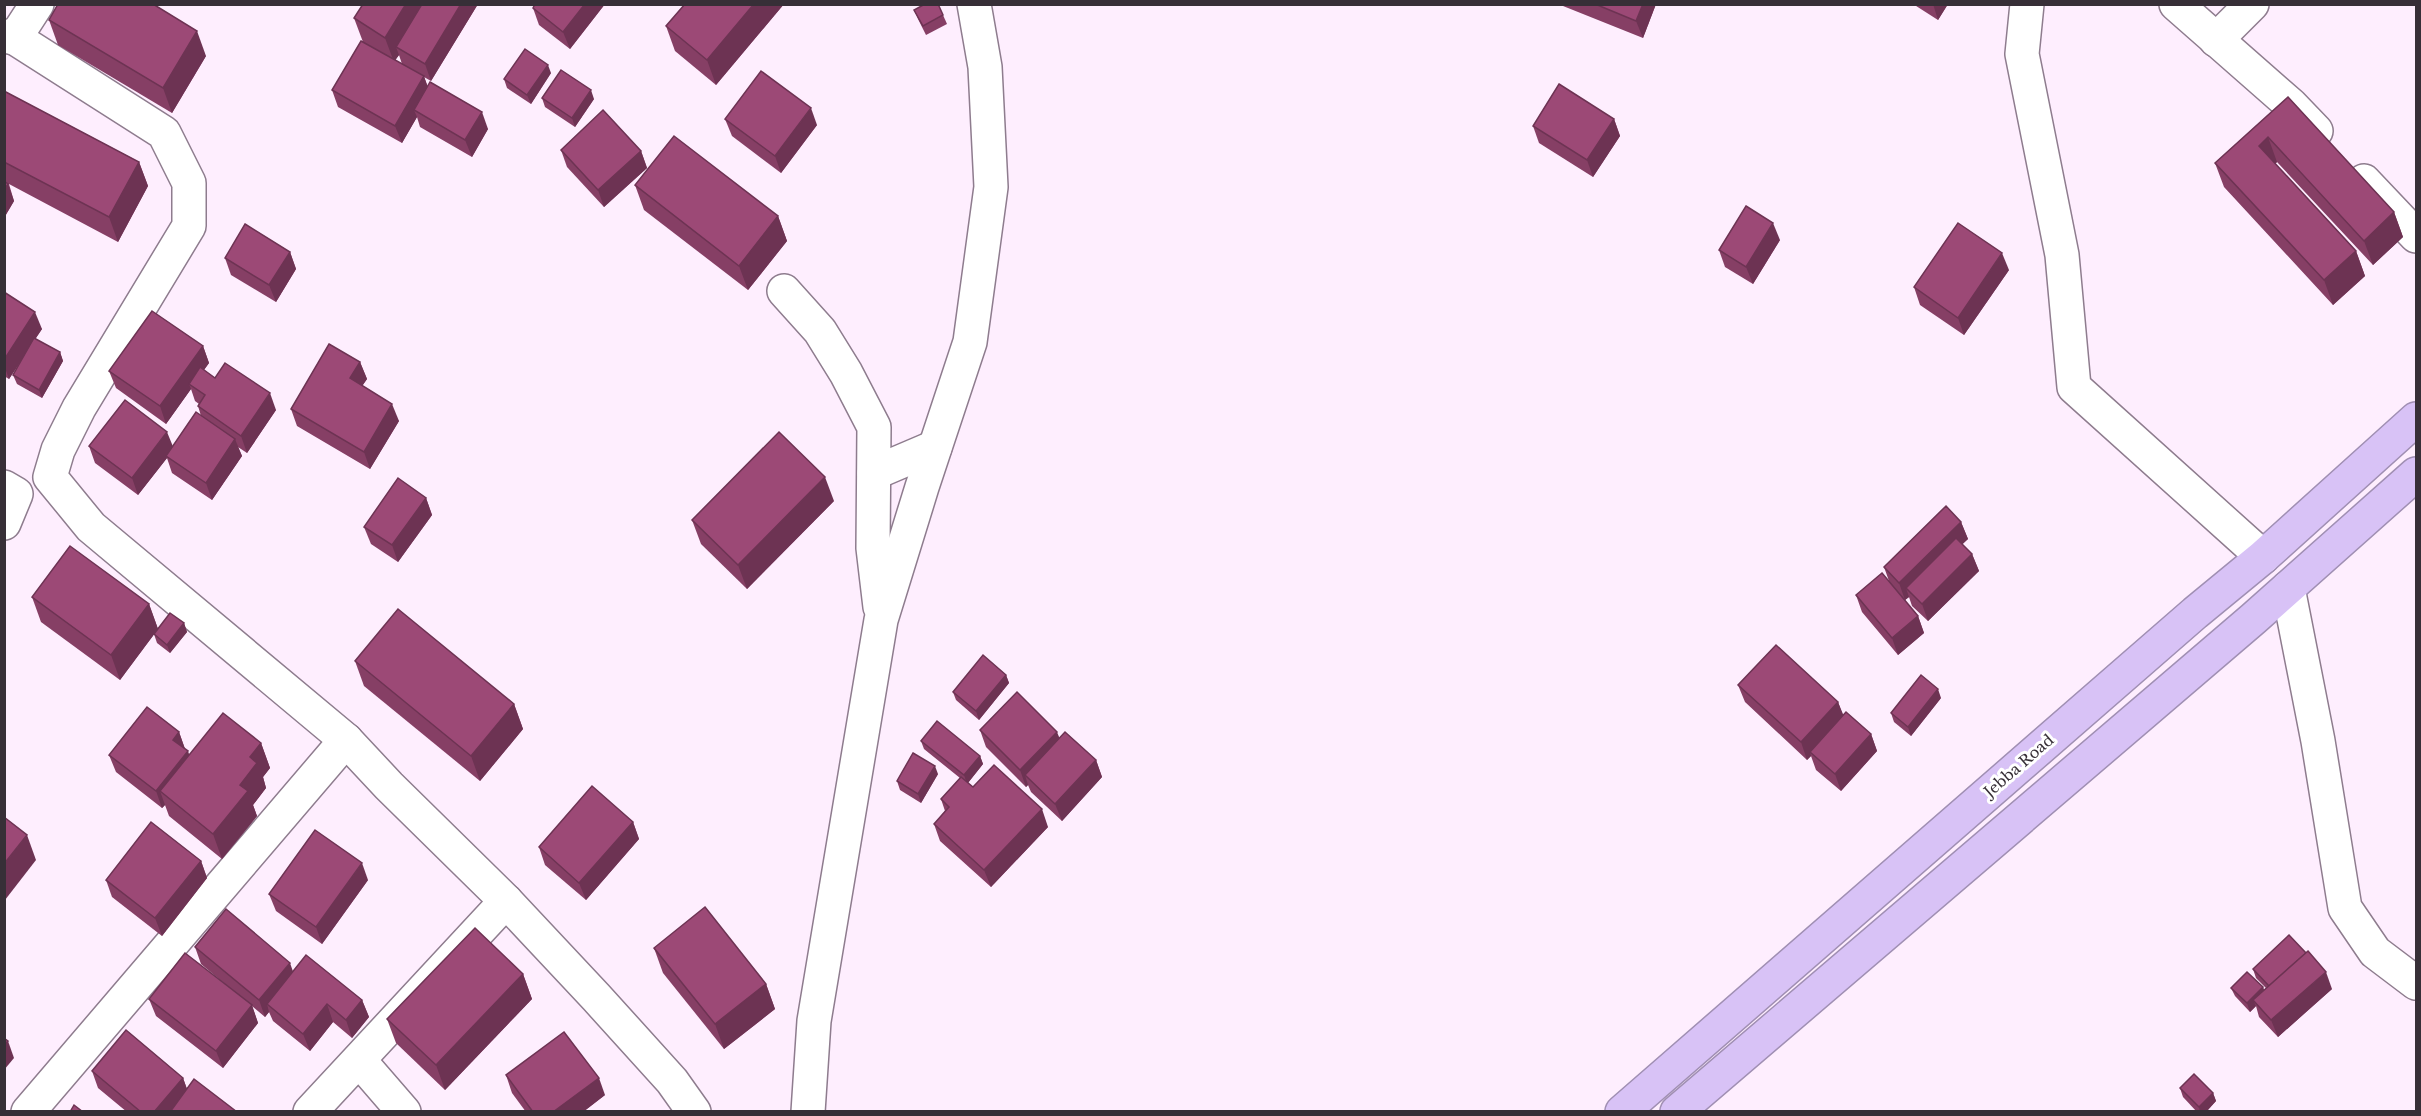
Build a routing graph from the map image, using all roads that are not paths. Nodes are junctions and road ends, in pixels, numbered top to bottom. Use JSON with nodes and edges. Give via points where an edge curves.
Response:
{"nodes":[{"id":1,"x":37,"y":4,"type":"edge"},
{"id":2,"x":974,"y":4,"type":"edge"},
{"id":3,"x":2027,"y":4,"type":"edge"},
{"id":4,"x":2176,"y":4,"type":"edge"},
{"id":5,"x":2252,"y":4,"type":"edge"},
{"id":6,"x":10,"y":37,"type":"edge"},
{"id":7,"x":2216,"y":40,"type":"junction"},
{"id":8,"x":2416,"y":236,"type":"edge"},
{"id":9,"x":784,"y":291,"type":"dead end"},
{"id":10,"x":2416,"y":419,"type":"edge"},
{"id":11,"x":935,"y":447,"type":"junction"},
{"id":12,"x":874,"y":473,"type":"junction"},
{"id":13,"x":2416,"y":474,"type":"edge"},
{"id":14,"x":4,"y":487,"type":"edge"},
{"id":15,"x":4,"y":523,"type":"edge"},
{"id":16,"x":2263,"y":557,"type":"junction"},
{"id":17,"x":2288,"y":588,"type":"junction"},
{"id":18,"x":881,"y":620,"type":"junction"},
{"id":19,"x":346,"y":740,"type":"junction"},
{"id":20,"x":506,"y":900,"type":"junction"},
{"id":21,"x":2416,"y":983,"type":"edge"},
{"id":22,"x":359,"y":1060,"type":"junction"},
{"id":23,"x":28,"y":1112,"type":"edge"},
{"id":24,"x":310,"y":1112,"type":"edge"},
{"id":25,"x":404,"y":1112,"type":"edge"},
{"id":26,"x":694,"y":1112,"type":"edge"},
{"id":27,"x":808,"y":1112,"type":"edge"},
{"id":28,"x":1622,"y":1112,"type":"edge"},
{"id":29,"x":1677,"y":1112,"type":"edge"}],
"edges":[{"from":1,"to":6,"type":"street"},
{"from":2,"to":11,"type":"street","via":[[985,67],[991,187],[970,342]]},
{"from":3,"to":16,"type":"street","via":[[2022,54],[2061,255],[2074,387]]},
{"from":4,"to":7,"type":"street"},
{"from":5,"to":7,"type":"street"},
{"from":6,"to":19,"type":"street","via":[[164,133],[189,183],[189,226],[79,408],[58,450],[50,477],[91,527]]},
{"from":7,"to":8,"type":"street","via":[[2291,105]]},
{"from":9,"to":12,"type":"street","via":[[820,332],[874,428]]},
{"from":10,"to":16,"type":"highway","name":"Jebba Road"},
{"from":11,"to":12,"type":"street"},
{"from":11,"to":18,"type":"street"},
{"from":12,"to":18,"type":"street","via":[[873,548]]},
{"from":13,"to":17,"type":"highway"},
{"from":14,"to":15,"type":"street","via":[[16,494]]},
{"from":16,"to":28,"type":"highway","name":"Jebba Road"},
{"from":17,"to":21,"type":"street","via":[[2345,908],[2375,952]]},
{"from":17,"to":29,"type":"highway"},
{"from":18,"to":27,"type":"street","via":[[814,1021]]},
{"from":19,"to":20,"type":"street"},
{"from":19,"to":23,"type":"street"},
{"from":20,"to":22,"type":"street"},
{"from":20,"to":26,"type":"street","via":[[672,1081]]},
{"from":22,"to":24,"type":"street"},
{"from":22,"to":25,"type":"street"}]}
